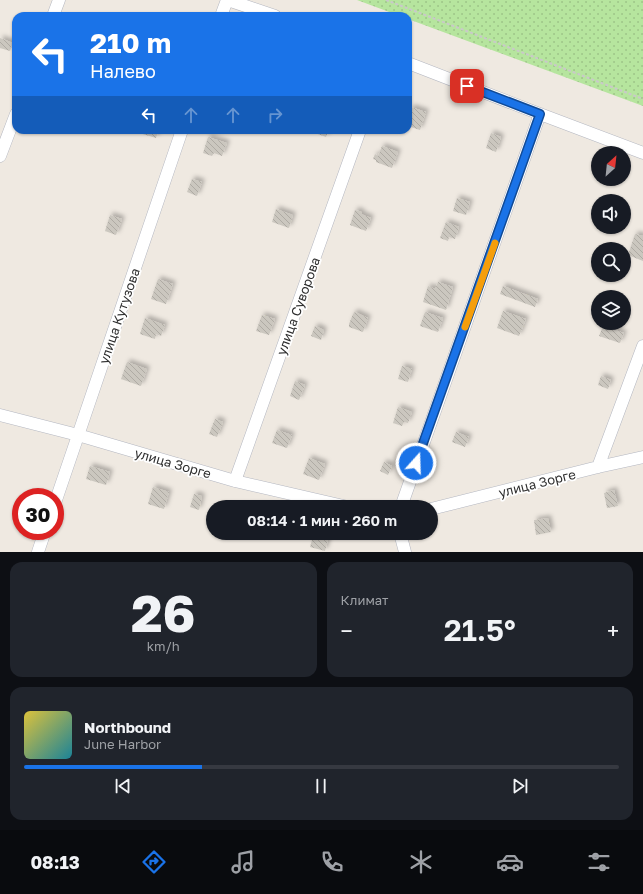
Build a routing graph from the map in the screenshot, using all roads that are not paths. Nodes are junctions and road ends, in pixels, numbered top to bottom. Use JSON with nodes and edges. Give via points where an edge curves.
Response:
{"nodes":[{"id":1,"x":59,"y":0,"type":"edge"},
{"id":2,"x":227,"y":0,"type":"edge"},
{"id":3,"x":54,"y":12,"type":"edge"},
{"id":4,"x":222,"y":12,"type":"edge"},
{"id":5,"x":263,"y":12,"type":"edge"},
{"id":6,"x":412,"y":64,"type":"edge"},
{"id":7,"x":540,"y":114,"type":"junction"},
{"id":8,"x":12,"y":124,"type":"edge"},
{"id":9,"x":181,"y":134,"type":"edge"},
{"id":10,"x":359,"y":134,"type":"edge"},
{"id":11,"x":643,"y":152,"type":"edge"},
{"id":12,"x":0,"y":156,"type":"edge"},
{"id":13,"x":643,"y":346,"type":"edge"},
{"id":14,"x":0,"y":415,"type":"edge"},
{"id":15,"x":78,"y":435,"type":"junction"},
{"id":16,"x":643,"y":457,"type":"edge"},
{"id":17,"x":598,"y":467,"type":"junction"},
{"id":18,"x":235,"y":481,"type":"junction"},
{"id":19,"x":60,"y":488,"type":"edge"},
{"id":20,"x":318,"y":500,"type":"edge"},
{"id":21,"x":403,"y":500,"type":"edge"},
{"id":22,"x":438,"y":508,"type":"edge"},
{"id":23,"x":42,"y":540,"type":"edge"},
{"id":24,"x":402,"y":540,"type":"edge"},
{"id":25,"x":38,"y":552,"type":"edge"},
{"id":26,"x":405,"y":552,"type":"edge"}],
"edges":[{"from":1,"to":3,"type":"street"},
{"from":2,"to":4,"type":"street"},
{"from":2,"to":5,"type":"street"},
{"from":6,"to":7,"type":"street"},
{"from":7,"to":11,"type":"street"},
{"from":7,"to":21,"type":"street"},
{"from":8,"to":12,"type":"street"},
{"from":9,"to":15,"type":"street","name":"улица Кутузова"},
{"from":10,"to":18,"type":"street","name":"улица Суворова"},
{"from":13,"to":17,"type":"street"},
{"from":14,"to":15,"type":"street","name":"улица Зорге"},
{"from":15,"to":18,"type":"street","name":"улица Зорге"},
{"from":15,"to":19,"type":"street","name":"улица Кутузова"},
{"from":16,"to":17,"type":"street","name":"улица Зорге"},
{"from":17,"to":22,"type":"street","name":"улица Зорге"},
{"from":18,"to":20,"type":"street","name":"улица Зорге"},
{"from":23,"to":25,"type":"street"},
{"from":24,"to":26,"type":"street"}]}
